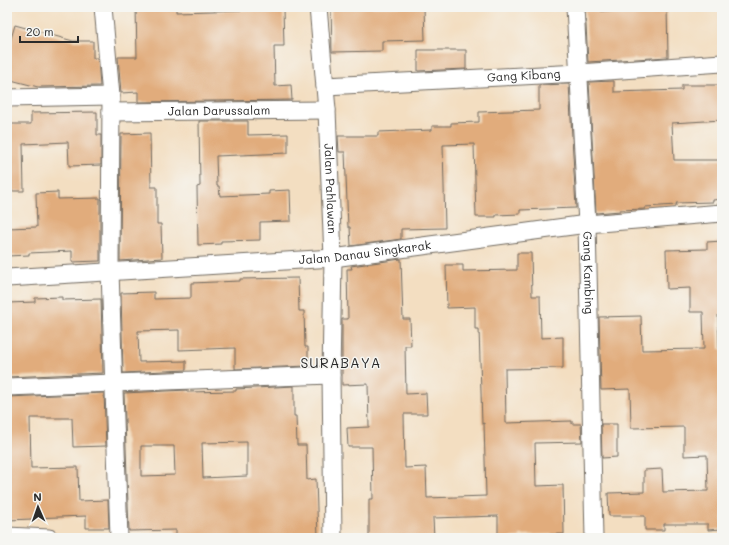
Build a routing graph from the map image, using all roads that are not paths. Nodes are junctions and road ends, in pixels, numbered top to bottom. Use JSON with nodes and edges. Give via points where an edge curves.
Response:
{"nodes":[{"id":1,"x":103,"y":7,"type":"edge"},
{"id":2,"x":318,"y":7,"type":"edge"},
{"id":3,"x":575,"y":7,"type":"edge"},
{"id":4,"x":722,"y":64,"type":"edge"},
{"id":5,"x":579,"y":73,"type":"junction"},
{"id":6,"x":325,"y":86,"type":"junction"},
{"id":7,"x":7,"y":98,"type":"edge"},
{"id":8,"x":111,"y":104,"type":"junction"},
{"id":9,"x":327,"y":110,"type":"junction"},
{"id":10,"x":722,"y":213,"type":"edge"},
{"id":11,"x":587,"y":224,"type":"junction"},
{"id":12,"x":333,"y":258,"type":"junction"},
{"id":13,"x":110,"y":271,"type":"junction"},
{"id":14,"x":7,"y":278,"type":"edge"},
{"id":15,"x":331,"y":375,"type":"junction"},
{"id":16,"x":113,"y":383,"type":"junction"},
{"id":17,"x":7,"y":386,"type":"edge"},
{"id":18,"x":7,"y":536,"type":"edge"},
{"id":19,"x":49,"y":538,"type":"edge"},
{"id":20,"x":119,"y":538,"type":"edge"},
{"id":21,"x":334,"y":538,"type":"edge"},
{"id":22,"x":594,"y":538,"type":"edge"}],
"edges":[{"from":1,"to":8,"type":"street"},
{"from":2,"to":6,"type":"street","name":"Jalan Pahlawan"},
{"from":3,"to":5,"type":"street","name":"Gang Kambing"},
{"from":4,"to":5,"type":"street","name":"Gang Kibang"},
{"from":5,"to":6,"type":"street","name":"Gang Kibang"},
{"from":5,"to":11,"type":"street","name":"Gang Kambing"},
{"from":6,"to":9,"type":"street","name":"Jalan Pahlawan"},
{"from":7,"to":8,"type":"street","name":"Jalan Darussalam"},
{"from":8,"to":9,"type":"street","name":"Jalan Darussalam"},
{"from":8,"to":13,"type":"street"},
{"from":9,"to":12,"type":"street","name":"Jalan Pahlawan"},
{"from":10,"to":11,"type":"street","name":"Jalan Danau Singkarak"},
{"from":11,"to":12,"type":"street","name":"Jalan Danau Singkarak"},
{"from":11,"to":22,"type":"street","name":"Gang Kambing"},
{"from":12,"to":13,"type":"street","name":"Jalan Danau Singkarak"},
{"from":12,"to":15,"type":"street","name":"Jalan Pahlawan"},
{"from":13,"to":14,"type":"street","name":"Jalan Danau Singkarak"},
{"from":13,"to":16,"type":"street"},
{"from":15,"to":16,"type":"street"},
{"from":15,"to":21,"type":"street","name":"Jalan Pahlawan"},
{"from":16,"to":17,"type":"street"},
{"from":16,"to":20,"type":"street"},
{"from":18,"to":19,"type":"street"}]}
